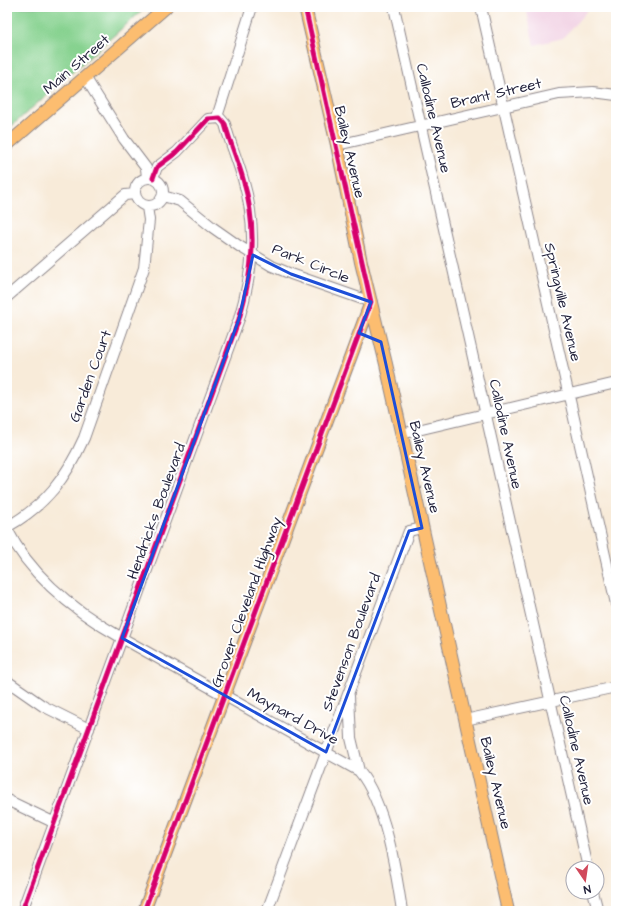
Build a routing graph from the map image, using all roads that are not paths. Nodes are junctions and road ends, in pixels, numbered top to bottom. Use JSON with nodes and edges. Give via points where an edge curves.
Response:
{"nodes":[{"id":1,"x":166,"y":7,"type":"edge"},
{"id":2,"x":252,"y":7,"type":"edge"},
{"id":3,"x":305,"y":7,"type":"edge"},
{"id":4,"x":394,"y":7,"type":"edge"},
{"id":5,"x":481,"y":7,"type":"edge"},
{"id":6,"x":85,"y":77,"type":"junction"},
{"id":7,"x":616,"y":95,"type":"edge"},
{"id":8,"x":503,"y":107,"type":"junction"},
{"id":9,"x":216,"y":117,"type":"junction"},
{"id":10,"x":421,"y":126,"type":"junction"},
{"id":11,"x":7,"y":145,"type":"edge"},
{"id":12,"x":337,"y":145,"type":"junction"},
{"id":13,"x":150,"y":178,"type":"junction"},
{"id":14,"x":134,"y":194,"type":"junction"},
{"id":15,"x":163,"y":196,"type":"junction"},
{"id":16,"x":147,"y":207,"type":"junction"},
{"id":17,"x":253,"y":255,"type":"junction"},
{"id":18,"x":7,"y":298,"type":"edge"},
{"id":19,"x":371,"y":302,"type":"junction"},
{"id":20,"x":381,"y":342,"type":"junction"},
{"id":21,"x":353,"y":348,"type":"junction"},
{"id":22,"x":616,"y":383,"type":"edge"},
{"id":23,"x":568,"y":395,"type":"junction"},
{"id":24,"x":486,"y":414,"type":"junction"},
{"id":25,"x":401,"y":434,"type":"junction"},
{"id":26,"x":7,"y":528,"type":"edge"},
{"id":27,"x":422,"y":528,"type":"junction"},
{"id":28,"x":616,"y":604,"type":"edge"},
{"id":29,"x":122,"y":638,"type":"junction"},
{"id":30,"x":7,"y":681,"type":"edge"},
{"id":31,"x":616,"y":687,"type":"edge"},
{"id":32,"x":349,"y":692,"type":"junction"},
{"id":33,"x":224,"y":695,"type":"junction"},
{"id":34,"x":551,"y":702,"type":"junction"},
{"id":35,"x":465,"y":720,"type":"junction"},
{"id":36,"x":89,"y":729,"type":"junction"},
{"id":37,"x":326,"y":752,"type":"junction"},
{"id":38,"x":359,"y":770,"type":"junction"},
{"id":39,"x":7,"y":800,"type":"edge"},
{"id":40,"x":55,"y":823,"type":"junction"},
{"id":41,"x":586,"y":860,"type":"edge"},
{"id":42,"x":595,"y":900,"type":"edge"},
{"id":43,"x":22,"y":911,"type":"edge"},
{"id":44,"x":144,"y":911,"type":"edge"},
{"id":45,"x":267,"y":911,"type":"edge"},
{"id":46,"x":402,"y":911,"type":"edge"},
{"id":47,"x":508,"y":911,"type":"edge"},
{"id":48,"x":598,"y":911,"type":"edge"}],
"edges":[{"from":1,"to":6,"type":"main road","name":"Main Street"},
{"from":2,"to":9,"type":"street"},
{"from":3,"to":12,"type":"main road","name":"Bailey Avenue"},
{"from":4,"to":10,"type":"street","name":"Callodine Avenue"},
{"from":5,"to":8,"type":"street","name":"Springville Avenue"},
{"from":6,"to":11,"type":"main road","name":"Main Street"},
{"from":6,"to":13,"type":"street","via":[[124,139],[146,168]]},
{"from":7,"to":8,"type":"street","name":"Brant Street","via":[[576,92]]},
{"from":8,"to":10,"type":"street","name":"Brant Street"},
{"from":8,"to":23,"type":"street","name":"Springville Avenue"},
{"from":9,"to":13,"type":"street","via":[[208,119],[177,152],[157,167]]},
{"from":9,"to":17,"type":"street","name":"Hendricks Boulevard","via":[[225,124],[245,186],[251,217]]},
{"from":10,"to":12,"type":"street","name":"Brant Street"},
{"from":10,"to":24,"type":"street","name":"Callodine Avenue"},
{"from":12,"to":19,"type":"main road","name":"Bailey Avenue","via":[[360,262]]},
{"from":13,"to":14,"type":"street","via":[[139,182]]},
{"from":13,"to":15,"type":"street","via":[[160,183]]},
{"from":14,"to":16,"type":"street","via":[[138,201]]},
{"from":14,"to":18,"type":"street","via":[[125,195]]},
{"from":15,"to":16,"type":"street","via":[[159,203]]},
{"from":15,"to":17,"type":"street","name":"Park Circle","via":[[180,201],[212,228]]},
{"from":16,"to":26,"type":"street","name":"Garden Court","via":[[149,220],[144,268],[81,444],[66,474],[47,498]]},
{"from":17,"to":19,"type":"street","name":"Park Circle","via":[[292,274]]},
{"from":17,"to":29,"type":"street","name":"Hendricks Boulevard","via":[[239,319]]},
{"from":19,"to":20,"type":"main road","name":"Bailey Avenue"},
{"from":19,"to":21,"type":"main road","name":"Grover Cleveland Highway"},
{"from":20,"to":21,"type":"main road","via":[[369,336],[363,337]]},
{"from":20,"to":25,"type":"main road","name":"Bailey Avenue"},
{"from":21,"to":33,"type":"main road","name":"Grover Cleveland Highway"},
{"from":22,"to":23,"type":"street"},
{"from":23,"to":24,"type":"street"},
{"from":23,"to":28,"type":"street","name":"Springville Avenue"},
{"from":24,"to":25,"type":"street"},
{"from":24,"to":34,"type":"street","name":"Callodine Avenue"},
{"from":25,"to":27,"type":"main road","name":"Bailey Avenue"},
{"from":26,"to":29,"type":"street","name":"Maynard Drive","via":[[14,544],[55,591],[87,617]]},
{"from":27,"to":32,"type":"street","name":"Stevenson Boulevard","via":[[409,531]]},
{"from":27,"to":35,"type":"main road","name":"Bailey Avenue"},
{"from":29,"to":33,"type":"street","name":"Maynard Drive"},
{"from":29,"to":36,"type":"street","name":"Hendricks Boulevard"},
{"from":30,"to":36,"type":"street","via":[[43,706]]},
{"from":31,"to":34,"type":"street"},
{"from":32,"to":37,"type":"street","name":"Stevenson Boulevard"},
{"from":32,"to":38,"type":"street","name":"Maynard Drive","via":[[351,738]]},
{"from":33,"to":37,"type":"street","name":"Maynard Drive"},
{"from":33,"to":44,"type":"main road","name":"Grover Cleveland Highway"},
{"from":34,"to":35,"type":"street"},
{"from":34,"to":41,"type":"street","name":"Callodine Avenue"},
{"from":35,"to":47,"type":"main road","name":"Bailey Avenue"},
{"from":36,"to":40,"type":"street","name":"Hendricks Boulevard"},
{"from":37,"to":38,"type":"street","name":"Maynard Drive"},
{"from":37,"to":45,"type":"street","name":"Stevenson Boulevard"},
{"from":38,"to":46,"type":"street","name":"Maynard Drive","via":[[379,808],[392,856]]},
{"from":39,"to":40,"type":"street"},
{"from":40,"to":43,"type":"street","name":"Hendricks Boulevard"},
{"from":42,"to":48,"type":"street"}]}
